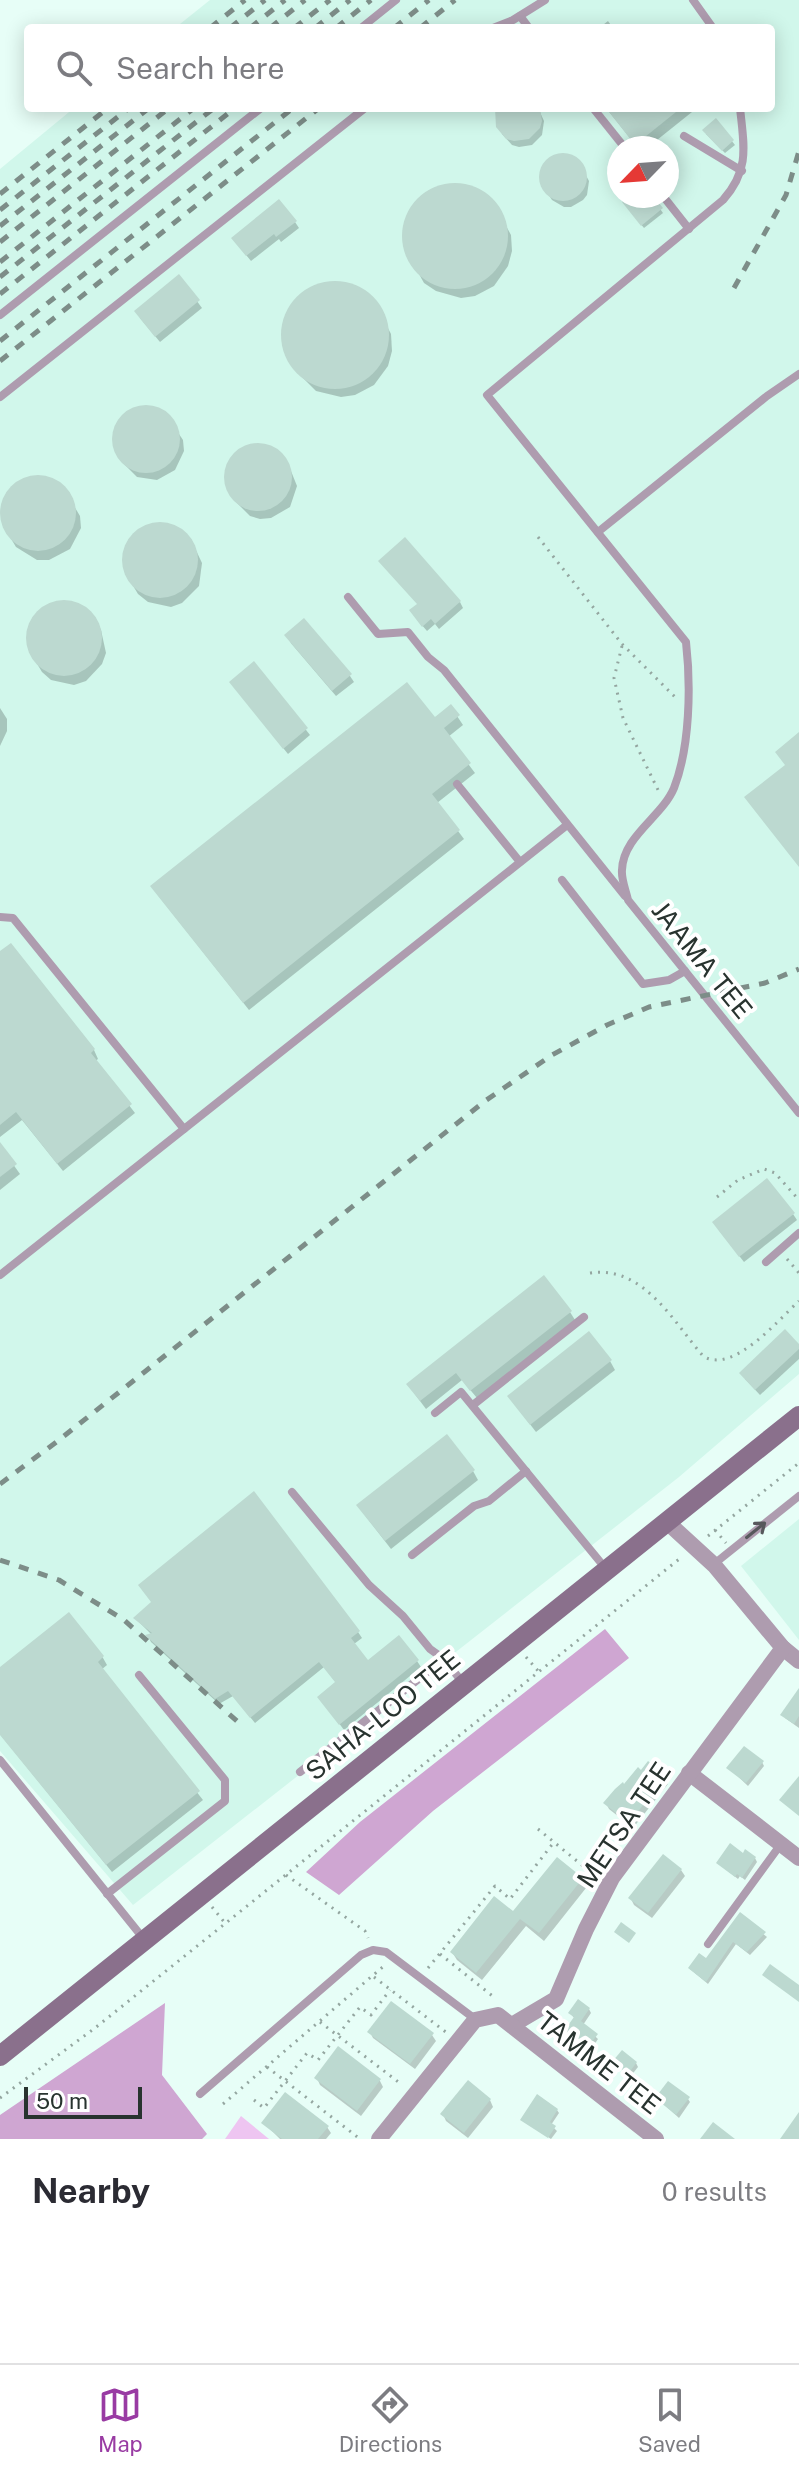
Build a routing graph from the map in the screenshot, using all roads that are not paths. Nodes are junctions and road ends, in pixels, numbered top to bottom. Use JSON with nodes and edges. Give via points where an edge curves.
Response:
{"nodes":[{"id":1,"x":396,"y":0,"type":"edge"},
{"id":2,"x":545,"y":0,"type":"edge"},
{"id":3,"x":693,"y":0,"type":"edge"},
{"id":4,"x":520,"y":16,"type":"junction"},
{"id":5,"x":366,"y":24,"type":"edge"},
{"id":6,"x":502,"y":24,"type":"edge"},
{"id":7,"x":526,"y":24,"type":"edge"},
{"id":8,"x":710,"y":24,"type":"edge"},
{"id":9,"x":256,"y":112,"type":"edge"},
{"id":10,"x":360,"y":112,"type":"edge"},
{"id":11,"x":596,"y":112,"type":"edge"},
{"id":12,"x":740,"y":112,"type":"edge"},
{"id":13,"x":615,"y":136,"type":"edge"},
{"id":14,"x":684,"y":136,"type":"dead end"},
{"id":15,"x":742,"y":171,"type":"junction"},
{"id":16,"x":672,"y":208,"type":"edge"},
{"id":17,"x":689,"y":229,"type":"junction"},
{"id":18,"x":0,"y":315,"type":"edge"},
{"id":19,"x":799,"y":374,"type":"edge"},
{"id":20,"x":0,"y":397,"type":"edge"},
{"id":21,"x":598,"y":532,"type":"junction"},
{"id":22,"x":348,"y":597,"type":"dead end"},
{"id":23,"x":457,"y":784,"type":"dead end"},
{"id":24,"x":567,"y":825,"type":"junction"},
{"id":25,"x":520,"y":862,"type":"junction"},
{"id":26,"x":562,"y":880,"type":"dead end"},
{"id":27,"x":628,"y":900,"type":"junction"},
{"id":28,"x":0,"y":917,"type":"edge"},
{"id":29,"x":685,"y":971,"type":"junction"},
{"id":30,"x":799,"y":1113,"type":"edge"},
{"id":31,"x":184,"y":1129,"type":"junction"},
{"id":32,"x":799,"y":1233,"type":"edge"},
{"id":33,"x":766,"y":1262,"type":"dead end"},
{"id":34,"x":0,"y":1275,"type":"edge"},
{"id":35,"x":584,"y":1317,"type":"dead end"},
{"id":36,"x":473,"y":1405,"type":"junction"},
{"id":37,"x":435,"y":1413,"type":"dead end"},
{"id":38,"x":799,"y":1416,"type":"edge"},
{"id":39,"x":526,"y":1471,"type":"junction"},
{"id":40,"x":292,"y":1492,"type":"dead end"},
{"id":41,"x":799,"y":1496,"type":"edge"},
{"id":42,"x":666,"y":1521,"type":"junction"},
{"id":43,"x":412,"y":1555,"type":"dead end"},
{"id":44,"x":714,"y":1565,"type":"junction"},
{"id":45,"x":606,"y":1569,"type":"junction"},
{"id":46,"x":783,"y":1648,"type":"junction"},
{"id":47,"x":444,"y":1659,"type":"junction"},
{"id":48,"x":799,"y":1661,"type":"edge"},
{"id":49,"x":139,"y":1675,"type":"dead end"},
{"id":50,"x":464,"y":1684,"type":"junction"},
{"id":51,"x":0,"y":1760,"type":"edge"},
{"id":52,"x":300,"y":1772,"type":"dead end"},
{"id":53,"x":689,"y":1773,"type":"junction"},
{"id":54,"x":782,"y":1843,"type":"junction"},
{"id":55,"x":799,"y":1858,"type":"edge"},
{"id":56,"x":107,"y":1894,"type":"junction"},
{"id":57,"x":144,"y":1939,"type":"junction"},
{"id":58,"x":708,"y":1944,"type":"dead end"},
{"id":59,"x":475,"y":2020,"type":"junction"},
{"id":60,"x":505,"y":2020,"type":"junction"},
{"id":61,"x":0,"y":2056,"type":"edge"},
{"id":62,"x":200,"y":2094,"type":"dead end"},
{"id":63,"x":379,"y":2139,"type":"edge"},
{"id":64,"x":656,"y":2139,"type":"edge"}],
"edges":[{"from":1,"to":5,"type":"lane"},
{"from":2,"to":4,"type":"lane"},
{"from":3,"to":8,"type":"lane"},
{"from":4,"to":6,"type":"lane"},
{"from":4,"to":7,"type":"lane"},
{"from":9,"to":18,"type":"lane"},
{"from":10,"to":20,"type":"lane"},
{"from":11,"to":13,"type":"lane"},
{"from":12,"to":15,"type":"lane"},
{"from":14,"to":15,"type":"lane"},
{"from":15,"to":17,"type":"lane","via":[[735,187]]},
{"from":16,"to":17,"type":"lane"},
{"from":17,"to":21,"type":"lane","name":"JAAMA TEE","via":[[487,395]]},
{"from":19,"to":21,"type":"lane"},
{"from":21,"to":27,"type":"lane","name":"JAAMA TEE","via":[[686,642],[689,675],[681,766],[672,793],[630,846],[621,869]]},
{"from":22,"to":24,"type":"lane","via":[[378,634],[408,632]]},
{"from":23,"to":25,"type":"lane"},
{"from":24,"to":25,"type":"lane"},
{"from":24,"to":27,"type":"lane"},
{"from":25,"to":31,"type":"lane"},
{"from":26,"to":29,"type":"lane","via":[[643,984]]},
{"from":27,"to":29,"type":"lane","name":"JAAMA TEE"},
{"from":28,"to":31,"type":"lane","via":[[13,918]]},
{"from":29,"to":30,"type":"lane","name":"JAAMA TEE"},
{"from":31,"to":34,"type":"lane"},
{"from":32,"to":33,"type":"lane"},
{"from":35,"to":36,"type":"lane"},
{"from":36,"to":37,"type":"lane","via":[[461,1392]]},
{"from":36,"to":39,"type":"lane"},
{"from":38,"to":42,"type":"main road","name":"SAHA-LOO TEE"},
{"from":39,"to":43,"type":"lane"},
{"from":39,"to":45,"type":"lane"},
{"from":40,"to":47,"type":"lane","via":[[369,1585]]},
{"from":44,"to":41,"type":"lane","one_way":true},
{"from":42,"to":44,"type":"street"},
{"from":42,"to":45,"type":"main road","name":"SAHA-LOO TEE"},
{"from":44,"to":46,"type":"street"},
{"from":45,"to":50,"type":"main road","name":"SAHA-LOO TEE"},
{"from":46,"to":48,"type":"street"},
{"from":46,"to":53,"type":"street","name":"METSA TEE"},
{"from":47,"to":50,"type":"lane"},
{"from":47,"to":52,"type":"lane"},
{"from":49,"to":56,"type":"lane","via":[[225,1780],[225,1801]]},
{"from":50,"to":57,"type":"main road","name":"SAHA-LOO TEE"},
{"from":51,"to":56,"type":"lane"},
{"from":53,"to":54,"type":"street"},
{"from":53,"to":60,"type":"street","name":"METSA TEE","via":[[612,1878],[556,1999]]},
{"from":54,"to":55,"type":"street"},
{"from":54,"to":58,"type":"lane"},
{"from":56,"to":57,"type":"lane"},
{"from":57,"to":61,"type":"main road","name":"SAHA-LOO TEE"},
{"from":59,"to":60,"type":"street","name":"METSA TEE"},
{"from":59,"to":62,"type":"lane","via":[[394,1957],[373,1950]]},
{"from":59,"to":63,"type":"street"},
{"from":60,"to":64,"type":"street","name":"TAMME TEE"}]}
